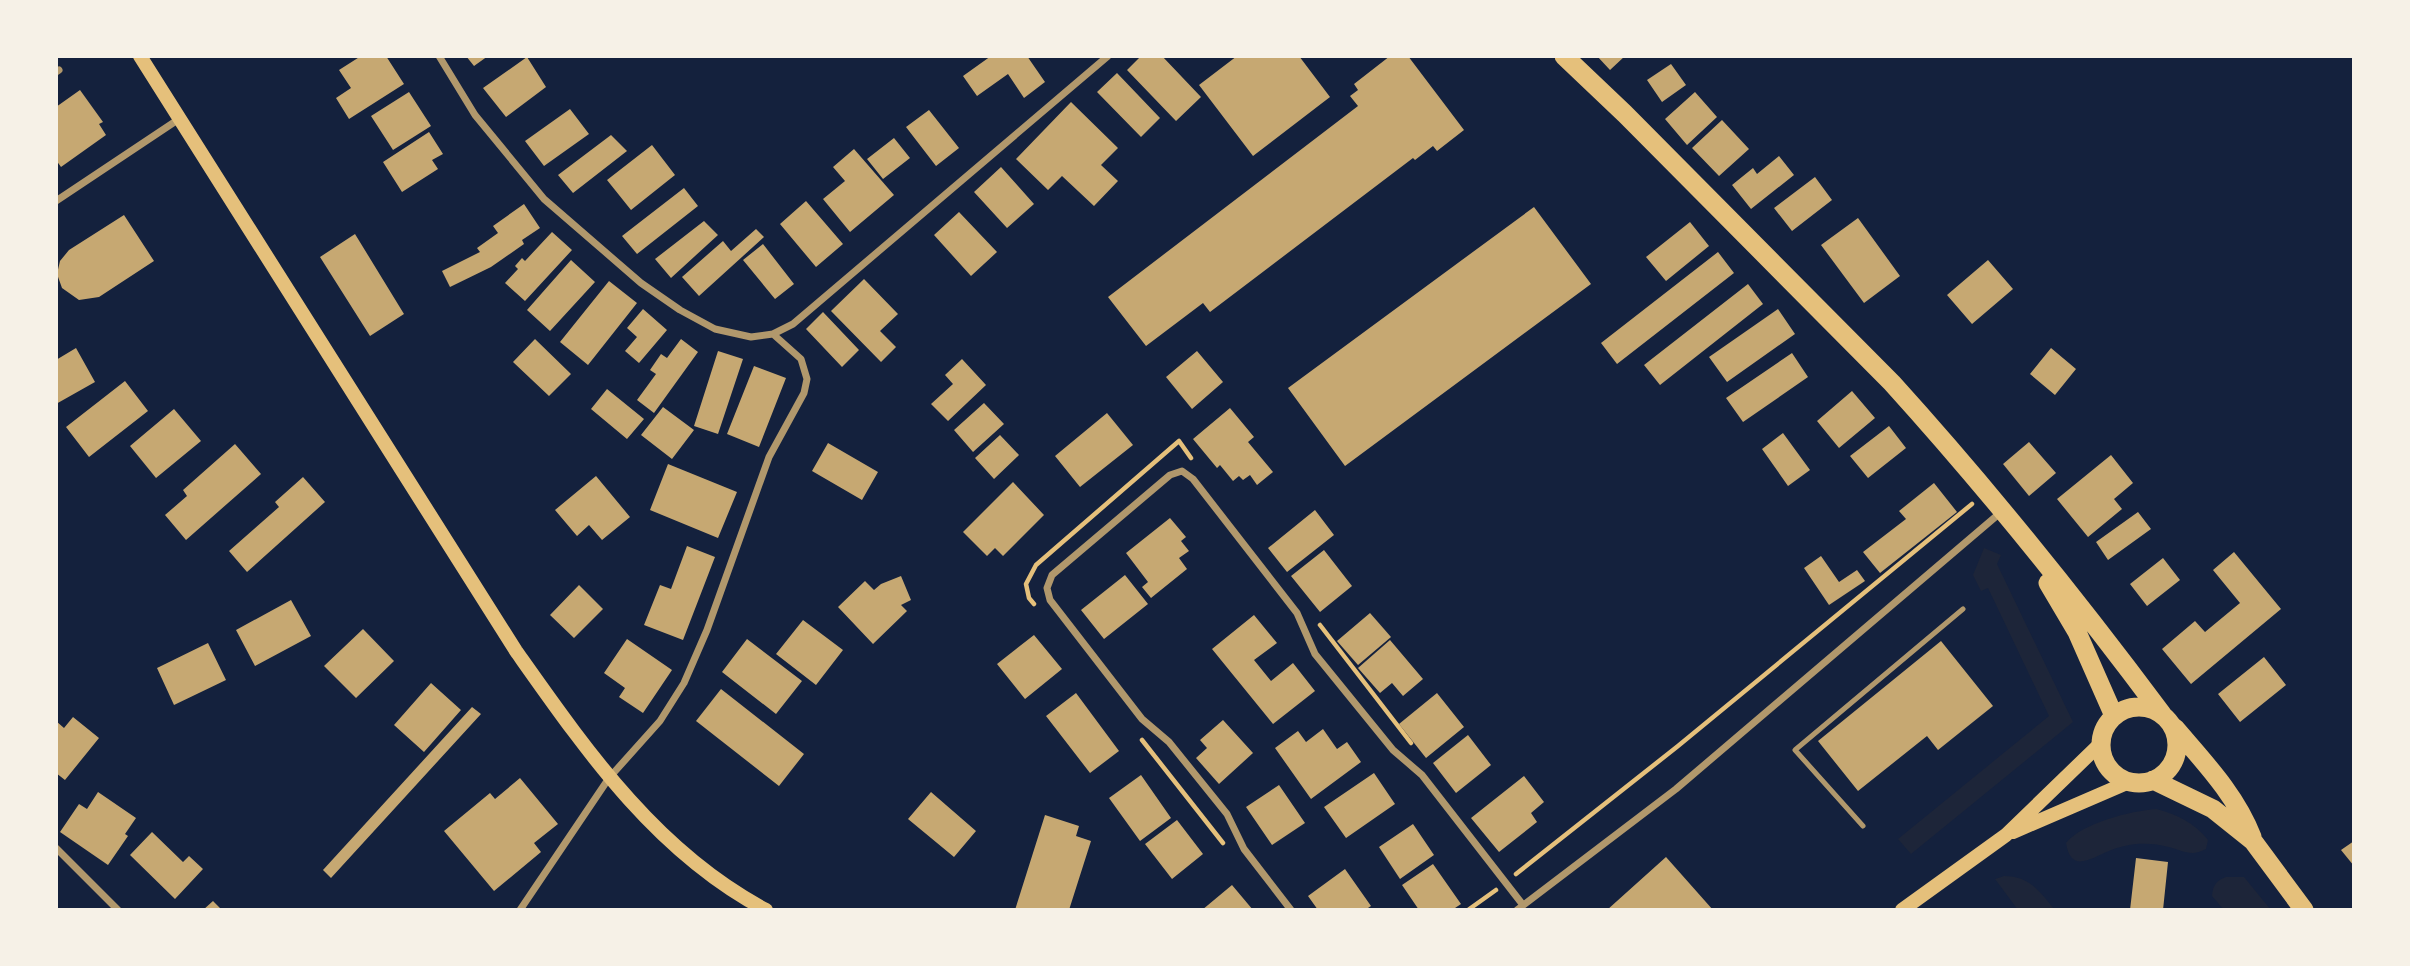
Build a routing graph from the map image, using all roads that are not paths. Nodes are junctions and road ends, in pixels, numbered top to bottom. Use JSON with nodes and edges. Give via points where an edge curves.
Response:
{"nodes":[{"id":1,"x":140,"y":56,"type":"edge"},
{"id":2,"x":439,"y":56,"type":"edge"},
{"id":3,"x":1108,"y":56,"type":"edge"},
{"id":4,"x":1564,"y":56,"type":"edge"},
{"id":5,"x":179,"y":119,"type":"junction"},
{"id":6,"x":56,"y":201,"type":"edge"},
{"id":7,"x":773,"y":334,"type":"junction"},
{"id":8,"x":2008,"y":517,"type":"junction"},
{"id":9,"x":1963,"y":609,"type":"dead end"},
{"id":10,"x":2114,"y":716,"type":"junction"},
{"id":11,"x":2166,"y":718,"type":"junction"},
{"id":12,"x":2101,"y":743,"type":"junction"},
{"id":13,"x":609,"y":778,"type":"junction"},
{"id":14,"x":2153,"y":780,"type":"junction"},
{"id":15,"x":2129,"y":782,"type":"junction"},
{"id":16,"x":1863,"y":826,"type":"dead end"},
{"id":17,"x":2006,"y":835,"type":"junction"},
{"id":18,"x":2253,"y":841,"type":"junction"},
{"id":19,"x":56,"y":848,"type":"edge"},
{"id":20,"x":1520,"y":908,"type":"edge"},
{"id":21,"x":118,"y":910,"type":"edge"},
{"id":22,"x":520,"y":910,"type":"edge"},
{"id":23,"x":766,"y":910,"type":"edge"},
{"id":24,"x":1291,"y":910,"type":"edge"},
{"id":25,"x":1902,"y":910,"type":"edge"},
{"id":26,"x":2304,"y":910,"type":"edge"}],
"edges":[{"from":1,"to":5,"type":"main road"},
{"from":2,"to":7,"type":"street","via":[[475,115],[544,200],[641,283],[715,328],[751,337]]},
{"from":3,"to":7,"type":"street","via":[[793,324]]},
{"from":4,"to":8,"type":"highway","via":[[1892,383]]},
{"from":5,"to":6,"type":"street"},
{"from":5,"to":13,"type":"main road","via":[[516,651]]},
{"from":7,"to":13,"type":"street","via":[[801,359],[807,379],[804,393],[769,457],[684,683],[660,721]]},
{"from":8,"to":10,"type":"highway","via":[[2077,632]]},
{"from":8,"to":11,"type":"highway"},
{"from":8,"to":20,"type":"street","via":[[1676,789]]},
{"from":9,"to":16,"type":"lane","via":[[1795,750]]},
{"from":10,"to":11,"type":"highway","via":[[2137,707],[2150,708]]},
{"from":10,"to":12,"type":"highway"},
{"from":11,"to":14,"type":"highway","via":[[2177,744],[2176,756],[2163,775]]},
{"from":11,"to":18,"type":"highway","via":[[2231,795]]},
{"from":12,"to":15,"type":"highway","via":[[2108,768]]},
{"from":12,"to":17,"type":"main road"},
{"from":13,"to":22,"type":"street"},
{"from":13,"to":23,"type":"main road","via":[[671,842]]},
{"from":14,"to":15,"type":"highway"},
{"from":14,"to":18,"type":"highway","via":[[2213,809]]},
{"from":15,"to":17,"type":"main road"},
{"from":17,"to":25,"type":"main road"},
{"from":18,"to":26,"type":"highway"},
{"from":19,"to":21,"type":"street"},
{"from":20,"to":24,"type":"street","via":[[1422,775],[1393,750],[1314,654],[1297,613],[1193,479],[1182,471],[1170,475],[1052,575],[1046,588],[1050,600],[1142,719],[1169,742],[1227,814],[1244,849]]}]}
